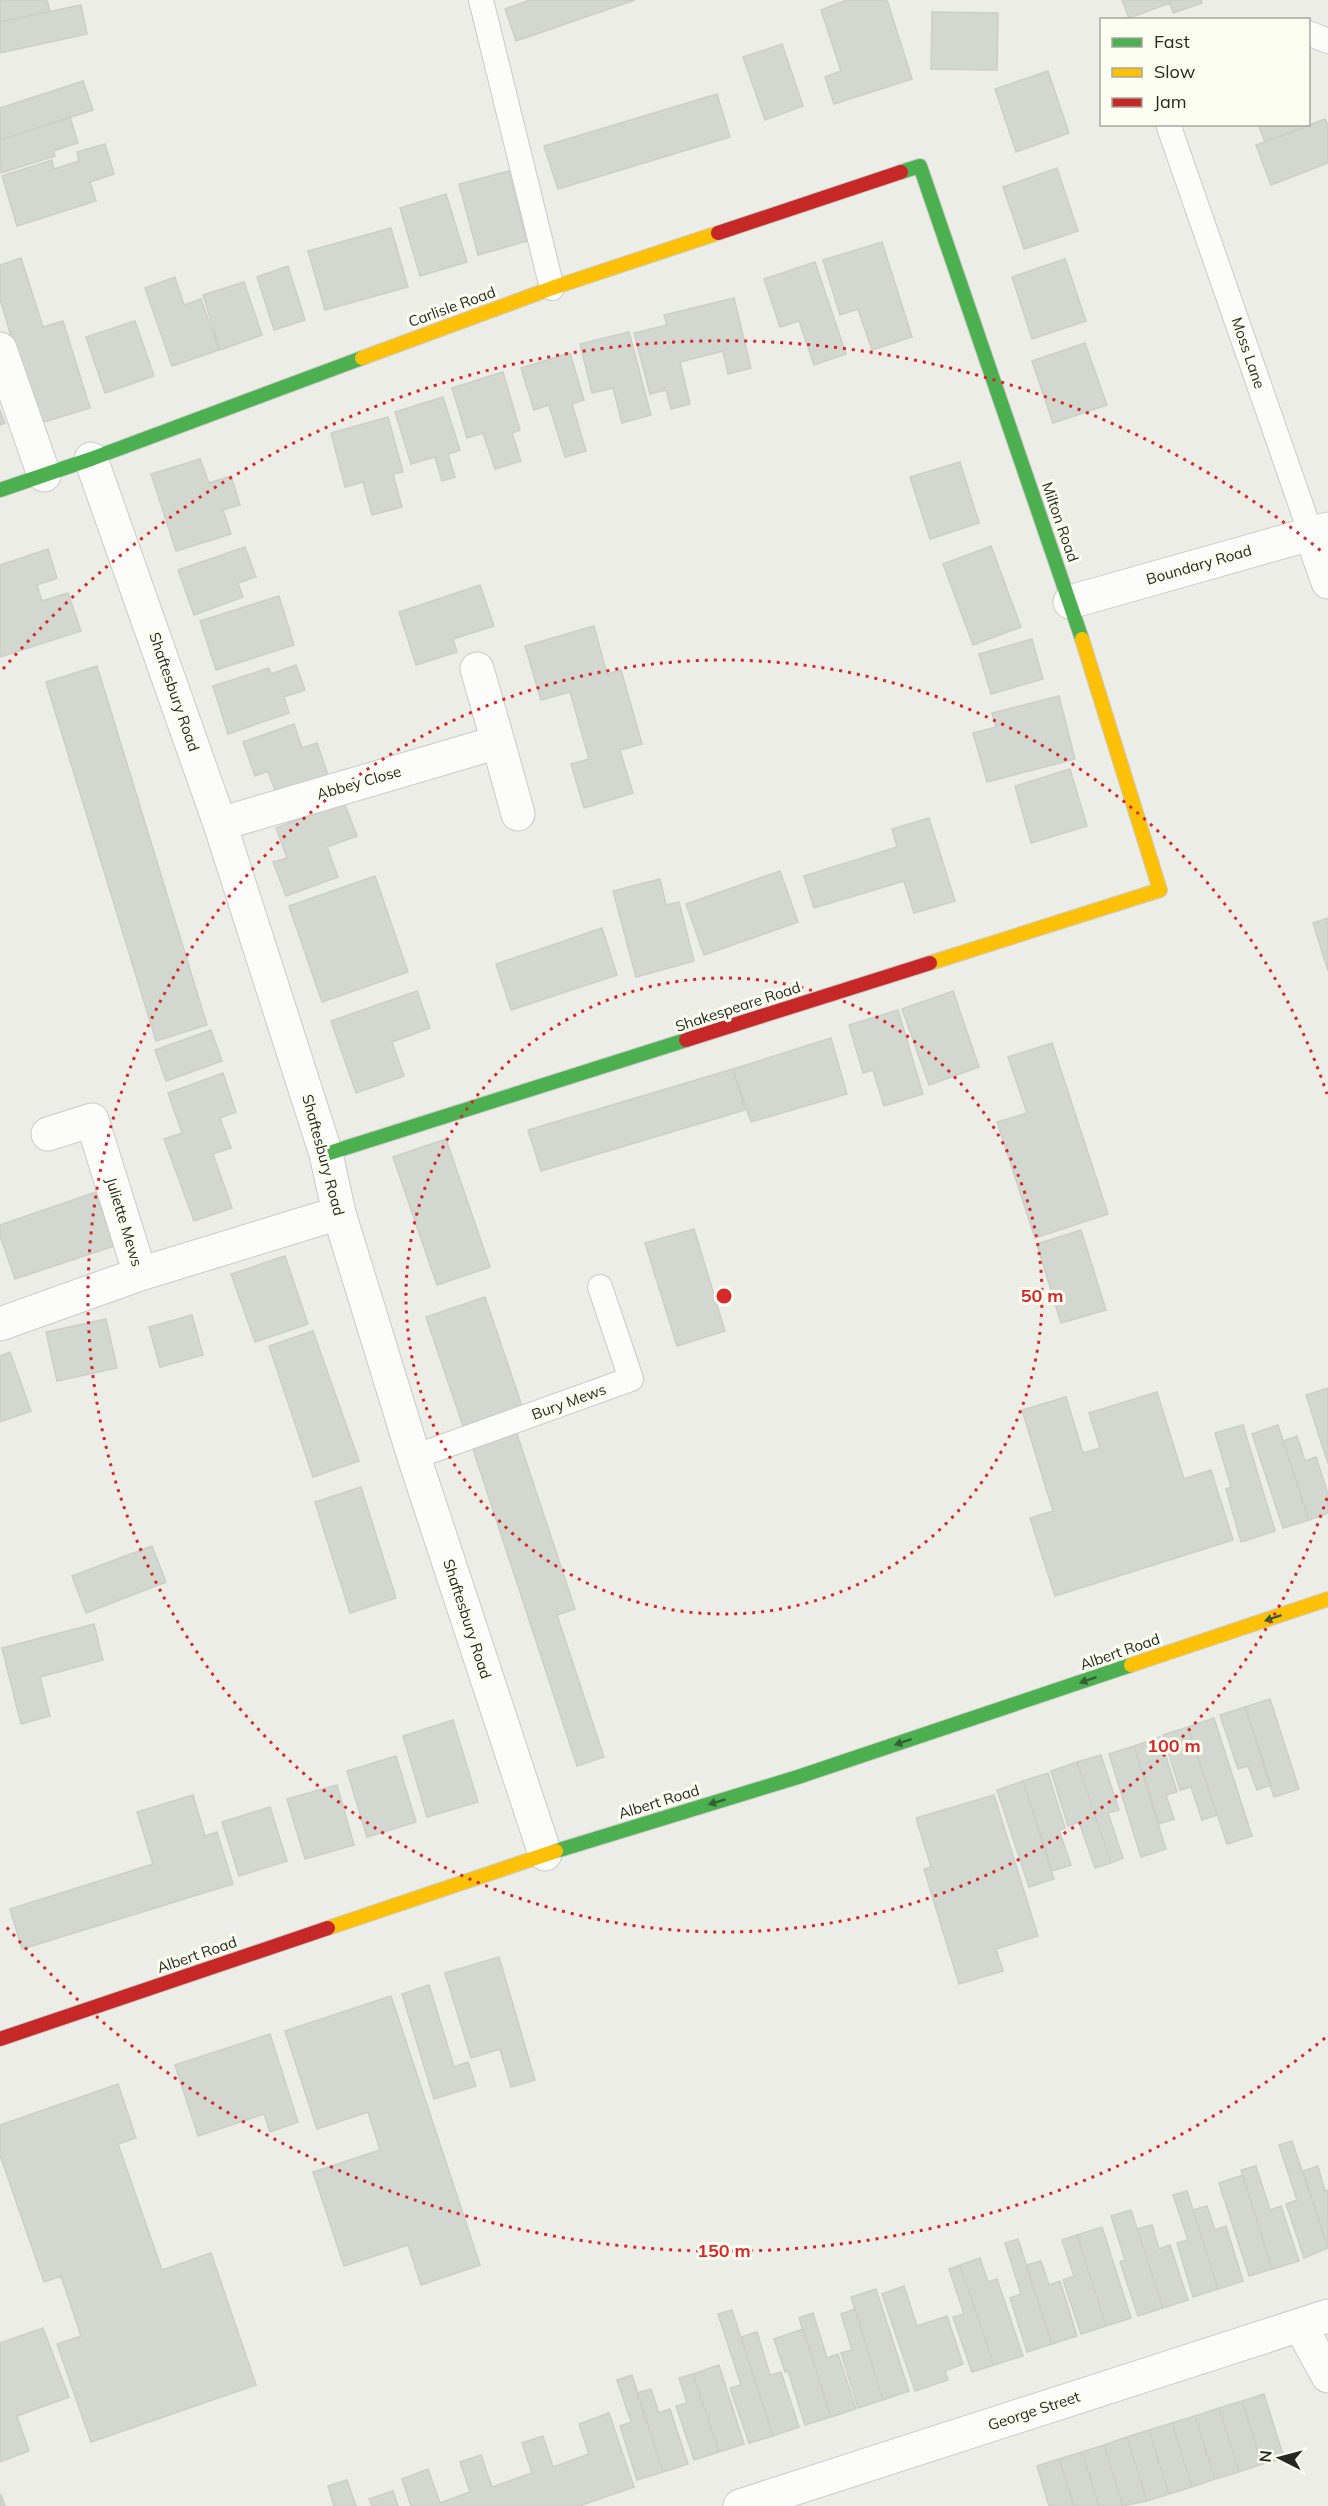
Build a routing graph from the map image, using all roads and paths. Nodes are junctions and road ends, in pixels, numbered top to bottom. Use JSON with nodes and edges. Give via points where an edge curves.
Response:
{"nodes":[{"id":1,"x":481,"y":0,"type":"edge"},
{"id":2,"x":1310,"y":34,"type":"edge"},
{"id":3,"x":1328,"y":41,"type":"edge"},
{"id":4,"x":1169,"y":126,"type":"edge"},
{"id":5,"x":920,"y":166,"type":"joint"},
{"id":6,"x":552,"y":288,"type":"junction"},
{"id":7,"x":0,"y":349,"type":"edge"},
{"id":8,"x":92,"y":459,"type":"junction"},
{"id":9,"x":44,"y":475,"type":"junction"},
{"id":10,"x":0,"y":490,"type":"edge"},
{"id":11,"x":1319,"y":531,"type":"edge"},
{"id":12,"x":1328,"y":582,"type":"edge"},
{"id":13,"x":1070,"y":602,"type":"junction"},
{"id":14,"x":477,"y":669,"type":"dead end"},
{"id":15,"x":498,"y":742,"type":"junction"},
{"id":16,"x":518,"y":814,"type":"dead end"},
{"id":17,"x":220,"y":824,"type":"junction"},
{"id":18,"x":1160,"y":890,"type":"joint"},
{"id":19,"x":48,"y":1134,"type":"dead end"},
{"id":20,"x":326,"y":1154,"type":"junction"},
{"id":21,"x":339,"y":1214,"type":"junction"},
{"id":22,"x":140,"y":1274,"type":"junction"},
{"id":23,"x":600,"y":1287,"type":"dead end"},
{"id":24,"x":0,"y":1324,"type":"edge"},
{"id":25,"x":414,"y":1457,"type":"junction"},
{"id":26,"x":1328,"y":1599,"type":"edge"},
{"id":27,"x":545,"y":1854,"type":"junction"},
{"id":28,"x":0,"y":2039,"type":"edge"},
{"id":29,"x":1314,"y":2320,"type":"edge"},
{"id":30,"x":1328,"y":2376,"type":"edge"},
{"id":31,"x":740,"y":2506,"type":"edge"}],
"edges":[{"from":1,"to":6,"type":"lane"},
{"from":2,"to":3,"type":"lane"},
{"from":4,"to":11,"type":"lane","name":"Moss Lane"},
{"from":5,"to":6,"type":"street","name":"Carlisle Road"},
{"from":5,"to":13,"type":"street","name":"Milton Road"},
{"from":6,"to":8,"type":"street","name":"Carlisle Road"},
{"from":7,"to":9,"type":"street"},
{"from":8,"to":9,"type":"street","name":"Carlisle Road"},
{"from":8,"to":17,"type":"street","name":"Shaftesbury Road"},
{"from":9,"to":10,"type":"street","name":"Carlisle Road"},
{"from":11,"to":12,"type":"street","name":"Moss Lane"},
{"from":11,"to":13,"type":"street","name":"Boundary Road"},
{"from":13,"to":18,"type":"street","name":"Milton Road"},
{"from":14,"to":15,"type":"street"},
{"from":15,"to":16,"type":"street"},
{"from":15,"to":17,"type":"street","name":"Abbey Close"},
{"from":17,"to":20,"type":"street","name":"Shaftesbury Road"},
{"from":18,"to":20,"type":"street","name":"Shakespeare Road"},
{"from":19,"to":22,"type":"street","name":"Juliette Mews","via":[[92,1120]]},
{"from":20,"to":21,"type":"street","name":"Shaftesbury Road"},
{"from":21,"to":22,"type":"street","name":"Juliette Mews"},
{"from":21,"to":25,"type":"street","name":"Shaftesbury Road"},
{"from":22,"to":24,"type":"street"},
{"from":23,"to":25,"type":"lane","name":"Bury Mews","via":[[631,1380]]},
{"from":25,"to":27,"type":"street","name":"Shaftesbury Road"},
{"from":26,"to":27,"type":"street","name":"Albert Road","one_way":true,"via":[[798,1777]]},
{"from":27,"to":28,"type":"street","name":"Albert Road"},
{"from":29,"to":30,"type":"street"},
{"from":29,"to":31,"type":"street","name":"George Street"}]}
